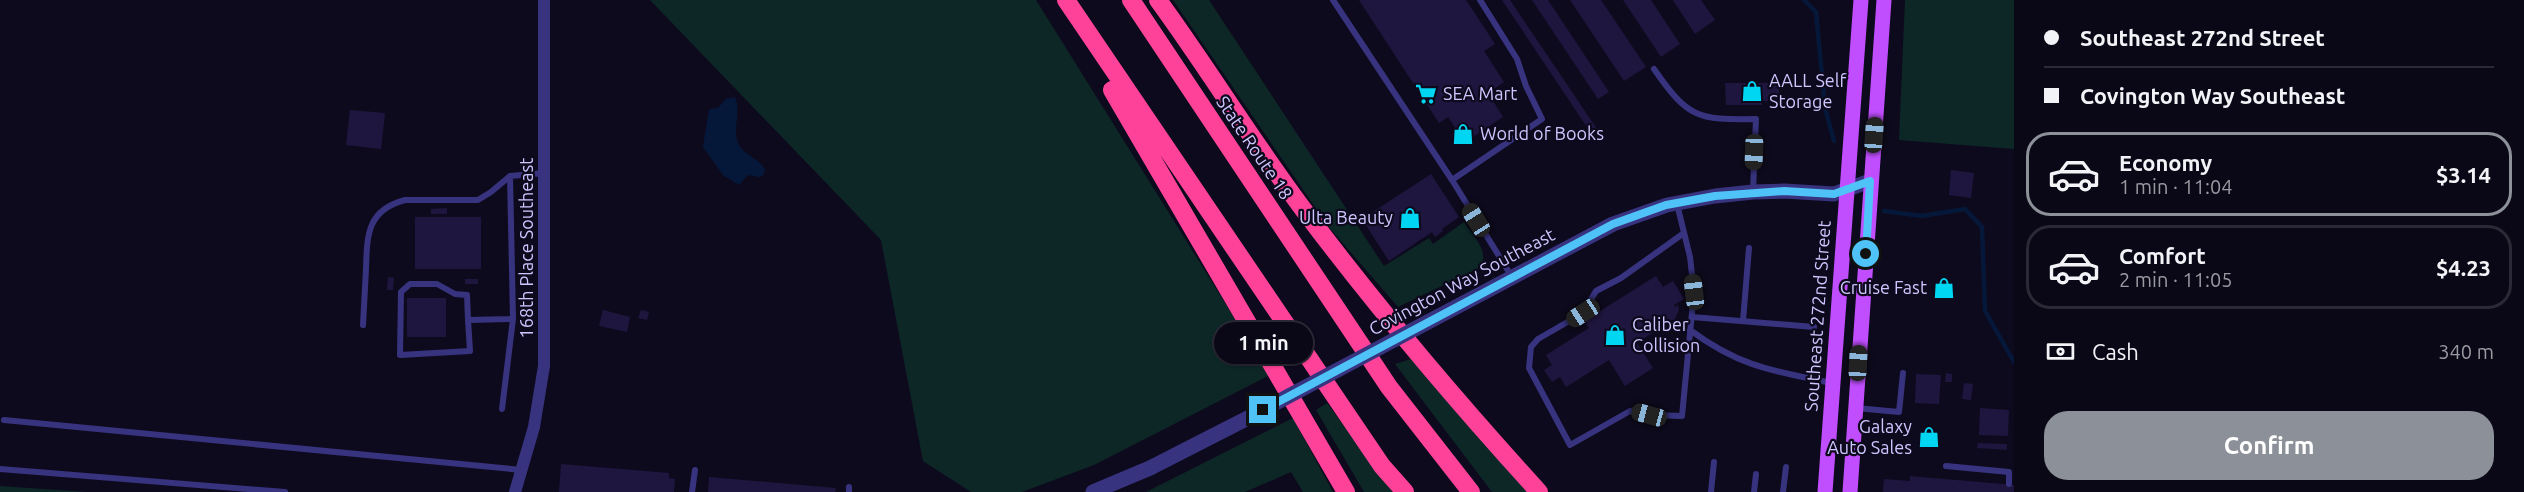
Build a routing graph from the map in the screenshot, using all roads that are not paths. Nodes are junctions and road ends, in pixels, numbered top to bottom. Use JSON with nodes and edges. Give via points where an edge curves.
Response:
{"nodes":[{"id":1,"x":544,"y":0,"type":"edge"},
{"id":2,"x":1060,"y":0,"type":"edge"},
{"id":3,"x":1066,"y":0,"type":"edge"},
{"id":4,"x":1131,"y":0,"type":"edge"},
{"id":5,"x":1158,"y":0,"type":"edge"},
{"id":6,"x":1333,"y":0,"type":"edge"},
{"id":7,"x":1480,"y":0,"type":"edge"},
{"id":8,"x":1861,"y":0,"type":"edge"},
{"id":9,"x":1884,"y":0,"type":"edge"},
{"id":10,"x":1654,"y":69,"type":"dead end"},
{"id":11,"x":545,"y":173,"type":"junction"},
{"id":12,"x":510,"y":176,"type":"junction"},
{"id":13,"x":1452,"y":180,"type":"junction"},
{"id":14,"x":1870,"y":181,"type":"junction"},
{"id":15,"x":1846,"y":190,"type":"junction"},
{"id":16,"x":1753,"y":192,"type":"junction"},
{"id":17,"x":1676,"y":203,"type":"junction"},
{"id":18,"x":1684,"y":233,"type":"junction"},
{"id":19,"x":1749,"y":248,"type":"dead end"},
{"id":20,"x":1512,"y":277,"type":"junction"},
{"id":21,"x":1692,"y":317,"type":"junction"},
{"id":22,"x":513,"y":319,"type":"junction"},
{"id":23,"x":468,"y":320,"type":"junction"},
{"id":24,"x":1743,"y":321,"type":"junction"},
{"id":25,"x":363,"y":325,"type":"dead end"},
{"id":26,"x":1814,"y":327,"type":"dead end"},
{"id":27,"x":1690,"y":330,"type":"junction"},
{"id":28,"x":1903,"y":373,"type":"dead end"},
{"id":29,"x":1833,"y":383,"type":"junction"},
{"id":30,"x":502,"y":408,"type":"dead end"},
{"id":31,"x":1855,"y":408,"type":"junction"},
{"id":32,"x":4,"y":420,"type":"dead end"},
{"id":33,"x":1714,"y":462,"type":"dead end"},
{"id":34,"x":1946,"y":466,"type":"dead end"},
{"id":35,"x":1786,"y":467,"type":"dead end"},
{"id":36,"x":0,"y":469,"type":"edge"},
{"id":37,"x":523,"y":470,"type":"junction"},
{"id":38,"x":695,"y":470,"type":"dead end"},
{"id":39,"x":1756,"y":474,"type":"dead end"},
{"id":40,"x":2009,"y":484,"type":"dead end"},
{"id":41,"x":285,"y":492,"type":"edge"},
{"id":42,"x":515,"y":492,"type":"edge"},
{"id":43,"x":692,"y":492,"type":"edge"},
{"id":44,"x":1093,"y":492,"type":"edge"},
{"id":45,"x":1346,"y":492,"type":"edge"},
{"id":46,"x":1404,"y":492,"type":"edge"},
{"id":47,"x":1471,"y":492,"type":"edge"},
{"id":48,"x":1539,"y":492,"type":"edge"},
{"id":49,"x":1711,"y":492,"type":"edge"},
{"id":50,"x":1754,"y":492,"type":"edge"},
{"id":51,"x":1784,"y":492,"type":"edge"},
{"id":52,"x":1825,"y":492,"type":"edge"},
{"id":53,"x":1850,"y":492,"type":"edge"}],
"edges":[{"from":1,"to":11,"type":"street","name":"168th Place Southeast"},
{"from":2,"to":45,"type":"highway"},
{"from":3,"to":46,"type":"highway"},
{"from":4,"to":47,"type":"highway","name":"State Route 18","via":[[1389,387]]},
{"from":5,"to":48,"type":"highway","via":[[1305,211],[1390,319]]},
{"from":6,"to":13,"type":"lane"},
{"from":7,"to":13,"type":"lane","via":[[1517,59],[1542,119]]},
{"from":8,"to":15,"type":"main road","name":"Southeast 272nd Street"},
{"from":9,"to":14,"type":"main road"},
{"from":10,"to":16,"type":"lane","via":[[1687,108],[1715,120],[1756,119]]},
{"from":11,"to":12,"type":"lane"},
{"from":11,"to":37,"type":"street","name":"168th Place Southeast","via":[[544,366]]},
{"from":12,"to":22,"type":"lane"},
{"from":12,"to":25,"type":"lane","via":[[478,200],[405,200],[381,212],[367,239]]},
{"from":13,"to":20,"type":"lane"},
{"from":14,"to":15,"type":"street","name":"Covington Way Southeast"},
{"from":14,"to":31,"type":"main road"},
{"from":15,"to":16,"type":"street","name":"Covington Way Southeast","via":[[1834,194]]},
{"from":15,"to":29,"type":"main road","name":"Southeast 272nd Street"},
{"from":16,"to":17,"type":"street","name":"Covington Way Southeast"},
{"from":17,"to":18,"type":"lane"},
{"from":17,"to":20,"type":"street","name":"Covington Way Southeast","via":[[1613,224]]},
{"from":18,"to":21,"type":"lane","via":[[1694,292]]},
{"from":18,"to":27,"type":"lane","via":[[1596,291],[1583,313],[1538,339],[1529,353],[1529,368],[1570,445],[1630,411],[1682,416]]},
{"from":19,"to":24,"type":"lane"},
{"from":20,"to":44,"type":"street","name":"Covington Way Southeast","bridge":true,"via":[[1242,421]]},
{"from":21,"to":24,"type":"lane"},
{"from":21,"to":27,"type":"lane"},
{"from":22,"to":23,"type":"lane"},
{"from":22,"to":30,"type":"lane"},
{"from":23,"to":23,"type":"lane","via":[[470,351],[400,355],[401,292],[410,284],[437,284],[454,294],[467,295]]},
{"from":24,"to":26,"type":"lane"},
{"from":27,"to":29,"type":"lane","via":[[1743,362]]},
{"from":28,"to":31,"type":"lane","via":[[1899,412]]},
{"from":29,"to":52,"type":"main road","name":"Southeast 272nd Street"},
{"from":31,"to":53,"type":"main road"},
{"from":32,"to":37,"type":"lane"},
{"from":33,"to":49,"type":"lane"},
{"from":34,"to":40,"type":"lane","via":[[2009,472]]},
{"from":35,"to":51,"type":"lane"},
{"from":36,"to":41,"type":"lane"},
{"from":37,"to":42,"type":"street","name":"168th Place Southeast"},
{"from":38,"to":43,"type":"lane"},
{"from":39,"to":50,"type":"lane"}]}
